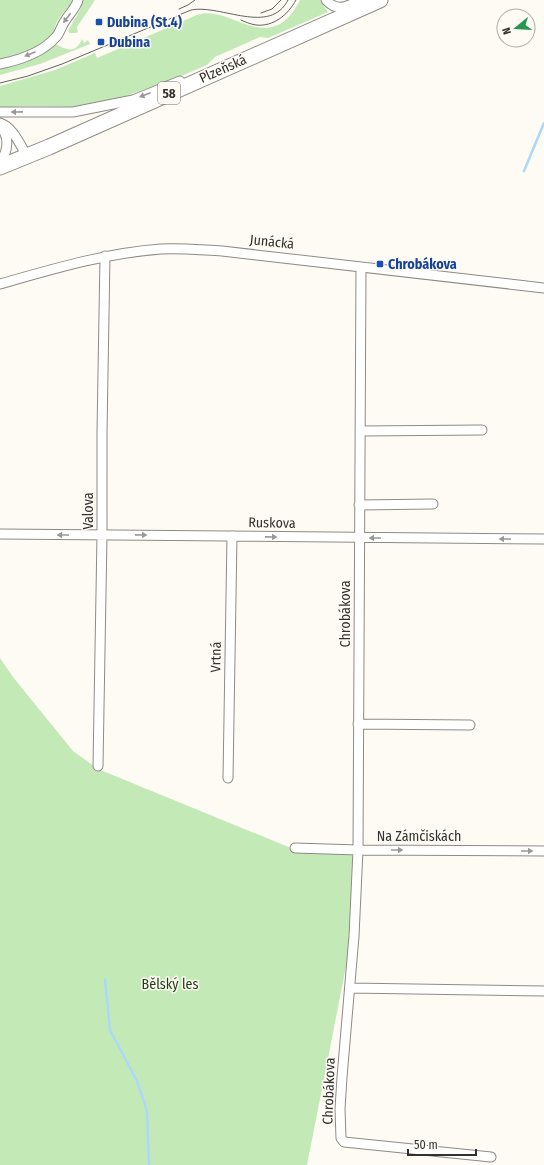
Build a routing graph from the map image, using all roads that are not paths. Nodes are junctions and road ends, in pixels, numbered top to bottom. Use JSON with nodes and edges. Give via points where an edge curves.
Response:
{"nodes":[{"id":1,"x":78,"y":0,"type":"edge"},
{"id":2,"x":326,"y":0,"type":"edge"},
{"id":3,"x":361,"y":0,"type":"edge"},
{"id":4,"x":380,"y":0,"type":"edge"},
{"id":5,"x":312,"y":30,"type":"junction"},
{"id":6,"x":0,"y":64,"type":"edge"},
{"id":7,"x":0,"y":112,"type":"edge"},
{"id":8,"x":0,"y":122,"type":"edge"},
{"id":9,"x":0,"y":126,"type":"edge"},
{"id":10,"x":27,"y":156,"type":"junction"},
{"id":11,"x":0,"y":163,"type":"edge"},
{"id":12,"x":0,"y":167,"type":"edge"},
{"id":13,"x":105,"y":256,"type":"junction"},
{"id":14,"x":361,"y":267,"type":"junction"},
{"id":15,"x":0,"y":284,"type":"edge"},
{"id":16,"x":544,"y":288,"type":"edge"},
{"id":17,"x":482,"y":430,"type":"dead end"},
{"id":18,"x":360,"y":431,"type":"junction"},
{"id":19,"x":359,"y":504,"type":"junction"},
{"id":20,"x":433,"y":504,"type":"dead end"},
{"id":21,"x":0,"y":534,"type":"edge"},
{"id":22,"x":102,"y":535,"type":"junction"},
{"id":23,"x":232,"y":536,"type":"junction"},
{"id":24,"x":359,"y":538,"type":"junction"},
{"id":25,"x":544,"y":539,"type":"edge"},
{"id":26,"x":358,"y":724,"type":"junction"},
{"id":27,"x":470,"y":725,"type":"dead end"},
{"id":28,"x":98,"y":766,"type":"dead end"},
{"id":29,"x":228,"y":778,"type":"dead end"},
{"id":30,"x":295,"y":848,"type":"dead end"},
{"id":31,"x":358,"y":850,"type":"junction"},
{"id":32,"x":544,"y":851,"type":"edge"},
{"id":33,"x":350,"y":988,"type":"junction"},
{"id":34,"x":544,"y":991,"type":"edge"},
{"id":35,"x":491,"y":1157,"type":"dead end"}],
"edges":[{"from":1,"to":6,"type":"street","one_way":true,"via":[[56,37],[49,43],[28,56]]},
{"from":2,"to":3,"type":"street","via":[[339,8]]},
{"from":4,"to":5,"type":"main road","name":"Plzeňská","number":"58"},
{"from":5,"to":7,"type":"street","one_way":true,"via":[[133,100],[73,112]]},
{"from":5,"to":10,"type":"main road","name":"Plzeňská","number":"58"},
{"from":8,"to":10,"type":"street","via":[[10,130]]},
{"from":9,"to":11,"type":"street","via":[[7,142]]},
{"from":10,"to":12,"type":"main road","name":"Plzeňská","number":"58"},
{"from":13,"to":14,"type":"street","name":"Junácká","via":[[162,249],[193,249]]},
{"from":13,"to":15,"type":"street","name":"Junácká"},
{"from":13,"to":22,"type":"street","name":"Valova"},
{"from":14,"to":16,"type":"street","name":"Junácká"},
{"from":14,"to":18,"type":"street","name":"Chrobákova"},
{"from":17,"to":18,"type":"street"},
{"from":18,"to":19,"type":"street","name":"Chrobákova"},
{"from":19,"to":20,"type":"street"},
{"from":19,"to":24,"type":"street","name":"Chrobákova"},
{"from":22,"to":21,"type":"street","name":"Ruskova","one_way":true},
{"from":22,"to":23,"type":"street","name":"Ruskova","one_way":true},
{"from":22,"to":28,"type":"street","name":"Valova"},
{"from":23,"to":24,"type":"street","name":"Ruskova","one_way":true},
{"from":23,"to":29,"type":"street","name":"Vrtná"},
{"from":25,"to":24,"type":"street","name":"Ruskova","one_way":true},
{"from":24,"to":26,"type":"street","name":"Chrobákova"},
{"from":26,"to":27,"type":"street"},
{"from":26,"to":31,"type":"street","name":"Chrobákova"},
{"from":30,"to":31,"type":"street","name":"Na Zámčiskách"},
{"from":31,"to":32,"type":"street","name":"Na Zámčiskách","one_way":true},
{"from":31,"to":33,"type":"street","name":"Chrobákova"},
{"from":33,"to":34,"type":"street"},
{"from":33,"to":35,"type":"street","name":"Chrobákova","via":[[340,1109],[341,1138],[344,1142]]}]}
